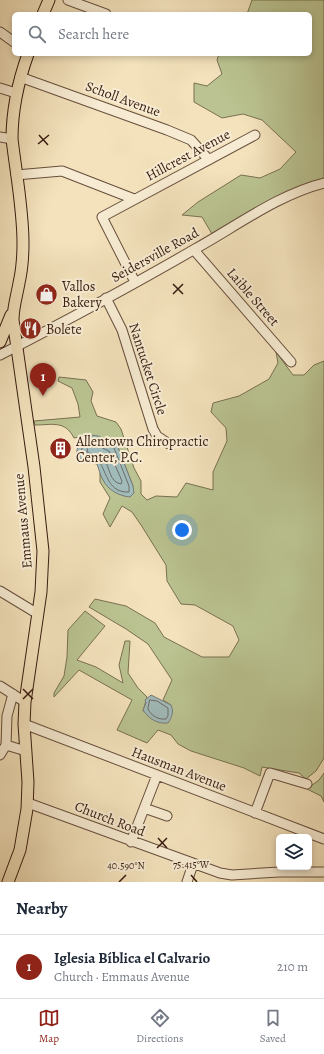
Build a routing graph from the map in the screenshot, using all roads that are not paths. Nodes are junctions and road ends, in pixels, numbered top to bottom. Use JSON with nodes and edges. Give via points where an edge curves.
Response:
{"nodes":[{"id":1,"x":49,"y":0,"type":"edge"},
{"id":2,"x":68,"y":0,"type":"edge"},
{"id":3,"x":44,"y":12,"type":"edge"},
{"id":4,"x":101,"y":12,"type":"edge"},
{"id":5,"x":0,"y":32,"type":"edge"},
{"id":6,"x":12,"y":41,"type":"edge"},
{"id":7,"x":27,"y":56,"type":"edge"},
{"id":8,"x":20,"y":76,"type":"junction"},
{"id":9,"x":0,"y":88,"type":"edge"},
{"id":10,"x":16,"y":94,"type":"junction"},
{"id":11,"x":255,"y":135,"type":"dead end"},
{"id":12,"x":0,"y":137,"type":"edge"},
{"id":13,"x":12,"y":139,"type":"junction"},
{"id":14,"x":209,"y":160,"type":"junction"},
{"id":15,"x":16,"y":175,"type":"junction"},
{"id":16,"x":324,"y":183,"type":"edge"},
{"id":17,"x":134,"y":199,"type":"junction"},
{"id":18,"x":194,"y":250,"type":"junction"},
{"id":19,"x":135,"y":282,"type":"junction"},
{"id":20,"x":106,"y":298,"type":"junction"},
{"id":21,"x":14,"y":305,"type":"junction"},
{"id":22,"x":0,"y":342,"type":"edge"},
{"id":23,"x":17,"y":346,"type":"junction"},
{"id":24,"x":0,"y":355,"type":"edge"},
{"id":25,"x":291,"y":362,"type":"dead end"},
{"id":26,"x":169,"y":444,"type":"dead end"},
{"id":27,"x":0,"y":592,"type":"edge"},
{"id":28,"x":38,"y":614,"type":"junction"},
{"id":29,"x":0,"y":686,"type":"edge"},
{"id":30,"x":13,"y":694,"type":"junction"},
{"id":31,"x":25,"y":702,"type":"junction"},
{"id":32,"x":24,"y":724,"type":"junction"},
{"id":33,"x":6,"y":745,"type":"junction"},
{"id":34,"x":26,"y":751,"type":"junction"},
{"id":35,"x":0,"y":754,"type":"edge"},
{"id":36,"x":157,"y":775,"type":"junction"},
{"id":37,"x":307,"y":784,"type":"dead end"},
{"id":38,"x":28,"y":803,"type":"junction"},
{"id":39,"x":145,"y":806,"type":"junction"},
{"id":40,"x":255,"y":813,"type":"junction"},
{"id":41,"x":167,"y":816,"type":"dead end"},
{"id":42,"x":324,"y":839,"type":"edge"},
{"id":43,"x":131,"y":842,"type":"junction"},
{"id":44,"x":193,"y":864,"type":"junction"},
{"id":45,"x":279,"y":872,"type":"junction"},
{"id":46,"x":324,"y":872,"type":"edge"},
{"id":47,"x":8,"y":882,"type":"edge"},
{"id":48,"x":187,"y":882,"type":"edge"},
{"id":49,"x":280,"y":882,"type":"edge"}],
"edges":[{"from":1,"to":3,"type":"main road"},
{"from":2,"to":4,"type":"street"},
{"from":5,"to":6,"type":"street"},
{"from":7,"to":8,"type":"main road"},
{"from":8,"to":10,"type":"main road"},
{"from":8,"to":14,"type":"street","name":"Scholl Avenue","via":[[191,140]]},
{"from":9,"to":10,"type":"street"},
{"from":10,"to":13,"type":"main road"},
{"from":11,"to":14,"type":"street","name":"Hillcrest Avenue"},
{"from":12,"to":13,"type":"street"},
{"from":13,"to":15,"type":"main road"},
{"from":14,"to":17,"type":"street","name":"Hillcrest Avenue"},
{"from":15,"to":17,"type":"street","via":[[62,171]]},
{"from":15,"to":21,"type":"main road","via":[[23,244]]},
{"from":16,"to":18,"type":"street","name":"Seidersville Road","via":[[278,201]]},
{"from":17,"to":19,"type":"street","name":"Hillcrest Avenue","via":[[102,216]]},
{"from":18,"to":19,"type":"street","name":"Seidersville Road"},
{"from":18,"to":25,"type":"street","name":"Laible Street"},
{"from":19,"to":20,"type":"street","name":"Seidersville Road"},
{"from":20,"to":23,"type":"street","name":"Seidersville Road"},
{"from":20,"to":26,"type":"street","name":"Nantucket Circle","via":[[122,330],[153,429],[157,436]]},
{"from":21,"to":22,"type":"main road"},
{"from":21,"to":23,"type":"main road","name":"Emmaus Avenue","via":[[13,320]]},
{"from":23,"to":24,"type":"street","name":"Seidersville Road"},
{"from":23,"to":28,"type":"main road","name":"Emmaus Avenue","via":[[42,534],[43,572]]},
{"from":27,"to":28,"type":"street"},
{"from":28,"to":31,"type":"main road","name":"Emmaus Avenue"},
{"from":29,"to":30,"type":"street"},
{"from":30,"to":31,"type":"street"},
{"from":30,"to":33,"type":"street","via":[[7,716]]},
{"from":31,"to":32,"type":"main road","name":"Emmaus Avenue"},
{"from":32,"to":34,"type":"main road","name":"Emmaus Avenue"},
{"from":32,"to":36,"type":"street","name":"Hausman Avenue"},
{"from":33,"to":34,"type":"street"},
{"from":33,"to":35,"type":"street"},
{"from":34,"to":38,"type":"main road","name":"Emmaus Avenue"},
{"from":36,"to":39,"type":"street"},
{"from":36,"to":40,"type":"street","name":"Hausman Avenue"},
{"from":37,"to":40,"type":"street","via":[[270,773]]},
{"from":38,"to":43,"type":"street","name":"Church Road"},
{"from":38,"to":47,"type":"main road","name":"Emmaus Avenue","via":[[20,850]]},
{"from":39,"to":41,"type":"street"},
{"from":39,"to":43,"type":"street"},
{"from":40,"to":42,"type":"street","name":"Hausman Avenue"},
{"from":43,"to":44,"type":"street","name":"Church Road"},
{"from":44,"to":45,"type":"street","name":"Church Road","via":[[213,872],[232,875]]},
{"from":44,"to":48,"type":"street"},
{"from":45,"to":46,"type":"street","name":"Church Road"},
{"from":45,"to":49,"type":"street"}]}
